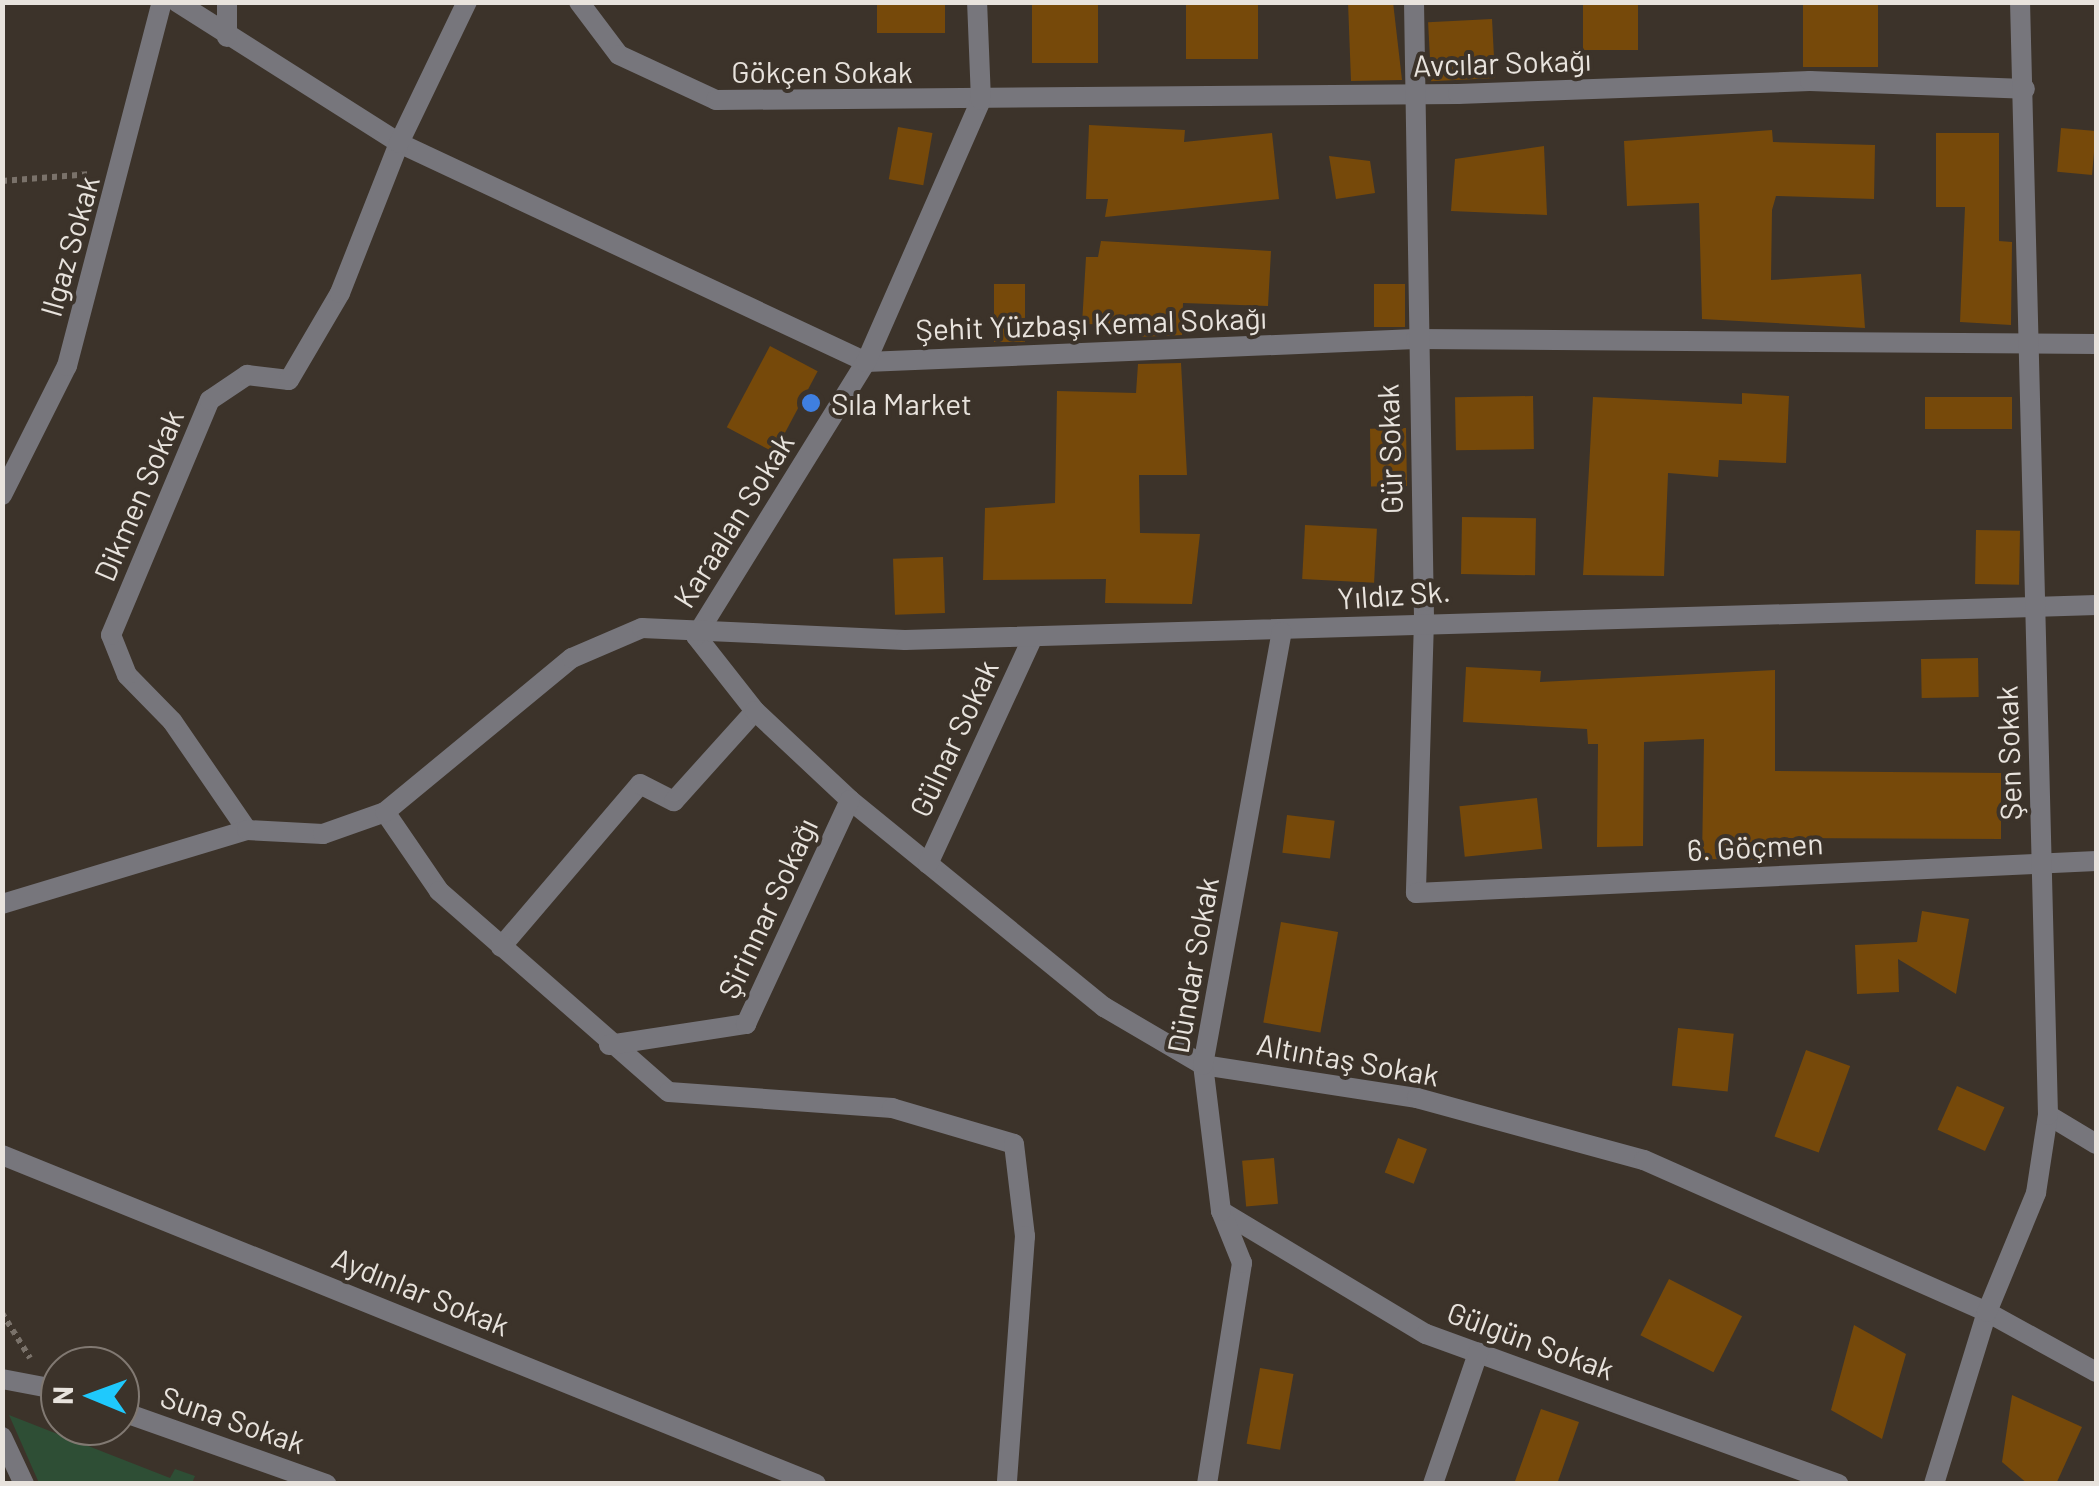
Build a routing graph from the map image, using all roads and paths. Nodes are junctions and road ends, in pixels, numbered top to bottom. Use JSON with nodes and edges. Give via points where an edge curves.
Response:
{"nodes":[{"id":1,"x":162,"y":2,"type":"edge"},
{"id":2,"x":176,"y":2,"type":"edge"},
{"id":3,"x":227,"y":2,"type":"edge"},
{"id":4,"x":466,"y":2,"type":"edge"},
{"id":5,"x":579,"y":2,"type":"edge"},
{"id":6,"x":977,"y":2,"type":"edge"},
{"id":7,"x":1414,"y":2,"type":"edge"},
{"id":8,"x":2020,"y":2,"type":"edge"},
{"id":9,"x":227,"y":38,"type":"junction"},
{"id":10,"x":2025,"y":89,"type":"junction"},
{"id":11,"x":1415,"y":95,"type":"junction"},
{"id":12,"x":981,"y":100,"type":"junction"},
{"id":13,"x":399,"y":143,"type":"junction"},
{"id":14,"x":122,"y":172,"type":"junction"},
{"id":15,"x":2,"y":180,"type":"edge"},
{"id":16,"x":1416,"y":339,"type":"junction"},
{"id":17,"x":2096,"y":344,"type":"edge"},
{"id":18,"x":2025,"y":346,"type":"junction"},
{"id":19,"x":866,"y":362,"type":"junction"},
{"id":20,"x":2,"y":494,"type":"edge"},
{"id":21,"x":2096,"y":604,"type":"edge"},
{"id":22,"x":2033,"y":605,"type":"junction"},
{"id":23,"x":1424,"y":620,"type":"junction"},
{"id":24,"x":1282,"y":632,"type":"junction"},
{"id":25,"x":696,"y":636,"type":"junction"},
{"id":26,"x":1033,"y":637,"type":"junction"},
{"id":27,"x":755,"y":711,"type":"junction"},
{"id":28,"x":850,"y":800,"type":"junction"},
{"id":29,"x":385,"y":812,"type":"junction"},
{"id":30,"x":247,"y":830,"type":"junction"},
{"id":31,"x":2042,"y":861,"type":"junction"},
{"id":32,"x":2096,"y":861,"type":"edge"},
{"id":33,"x":928,"y":864,"type":"junction"},
{"id":34,"x":1416,"y":893,"type":"joint"},
{"id":35,"x":2,"y":904,"type":"edge"},
{"id":36,"x":501,"y":947,"type":"junction"},
{"id":37,"x":609,"y":1045,"type":"junction"},
{"id":38,"x":1203,"y":1065,"type":"junction"},
{"id":39,"x":2048,"y":1115,"type":"junction"},
{"id":40,"x":2096,"y":1144,"type":"edge"},
{"id":41,"x":2,"y":1155,"type":"edge"},
{"id":42,"x":1222,"y":1211,"type":"junction"},
{"id":43,"x":1988,"y":1312,"type":"junction"},
{"id":44,"x":2,"y":1313,"type":"edge"},
{"id":45,"x":1478,"y":1353,"type":"junction"},
{"id":46,"x":40,"y":1368,"type":"edge"},
{"id":47,"x":2096,"y":1372,"type":"edge"},
{"id":48,"x":2,"y":1379,"type":"edge"},
{"id":49,"x":40,"y":1385,"type":"edge"},
{"id":50,"x":140,"y":1418,"type":"edge"},
{"id":51,"x":2,"y":1438,"type":"edge"},
{"id":52,"x":24,"y":1484,"type":"edge"},
{"id":53,"x":326,"y":1484,"type":"edge"},
{"id":54,"x":816,"y":1484,"type":"edge"},
{"id":55,"x":1008,"y":1484,"type":"edge"},
{"id":56,"x":1207,"y":1484,"type":"edge"},
{"id":57,"x":1433,"y":1484,"type":"edge"},
{"id":58,"x":1839,"y":1484,"type":"edge"},
{"id":59,"x":1934,"y":1484,"type":"edge"}],
"edges":[{"from":1,"to":14,"type":"street","name":"Ilgaz Sokak"},
{"from":2,"to":9,"type":"street","name":"Şehit Yüzbaşı Kemal Sokağı"},
{"from":3,"to":9,"type":"street"},
{"from":4,"to":13,"type":"street","name":"Dikmen Sokak"},
{"from":5,"to":12,"type":"street","name":"Gökçen Sokak","via":[[620,55],[716,100]]},
{"from":6,"to":12,"type":"street","name":"Karaalan Sokak"},
{"from":7,"to":11,"type":"street","name":"Gür Sokak"},
{"from":8,"to":10,"type":"street","name":"Şen Sokak"},
{"from":9,"to":13,"type":"street","name":"Şehit Yüzbaşı Kemal Sokağı"},
{"from":10,"to":11,"type":"street","name":"Avcılar Sokağı","via":[[1810,82]]},
{"from":10,"to":18,"type":"street","name":"Şen Sokak"},
{"from":11,"to":12,"type":"street","name":"Avcılar Sokağı"},
{"from":11,"to":16,"type":"street","name":"Gür Sokak"},
{"from":12,"to":19,"type":"street","name":"Karaalan Sokak"},
{"from":13,"to":19,"type":"street","name":"Şehit Yüzbaşı Kemal Sokağı"},
{"from":13,"to":30,"type":"street","name":"Dikmen Sokak","via":[[340,293],[288,380],[247,375],[210,400],[111,635],[127,675],[172,721]]},
{"from":14,"to":15,"type":"path"},
{"from":14,"to":20,"type":"street","name":"Ilgaz Sokak","via":[[67,366]]},
{"from":16,"to":18,"type":"street","name":"Şehit Yüzbaşı Kemal Sokağı"},
{"from":16,"to":19,"type":"street","name":"Şehit Yüzbaşı Kemal Sokağı"},
{"from":16,"to":23,"type":"street","name":"Gür Sokak"},
{"from":17,"to":18,"type":"street","name":"Şehit Yüzbaşı Kemal Sokağı"},
{"from":18,"to":22,"type":"street","name":"Şen Sokak"},
{"from":19,"to":25,"type":"street","name":"Karaalan Sokak"},
{"from":21,"to":22,"type":"street","name":"Yıldız Sk."},
{"from":22,"to":23,"type":"street","name":"Yıldız Sk."},
{"from":22,"to":31,"type":"street","name":"Şen Sokak"},
{"from":23,"to":24,"type":"street","name":"Yıldız Sk."},
{"from":23,"to":34,"type":"street","name":"Gür Sokak"},
{"from":24,"to":26,"type":"street","name":"Yıldız Sk."},
{"from":24,"to":38,"type":"street","name":"Dündar Sokak"},
{"from":25,"to":26,"type":"street","name":"Yıldız Sk."},
{"from":25,"to":27,"type":"street","name":"Altıntaş Sokak"},
{"from":25,"to":29,"type":"street","name":"Karaalan Sokak","via":[[642,628],[572,658]]},
{"from":26,"to":33,"type":"street","name":"Gülnar Sokak"},
{"from":27,"to":28,"type":"street","name":"Altıntaş Sokak"},
{"from":27,"to":36,"type":"street","via":[[674,801],[640,784]]},
{"from":28,"to":33,"type":"street","name":"Altıntaş Sokak"},
{"from":28,"to":37,"type":"street","name":"Şirinnar Sokağı","via":[[746,1024]]},
{"from":29,"to":30,"type":"street","name":"Karaalan Sokak","via":[[323,834]]},
{"from":29,"to":36,"type":"street","via":[[439,891]]},
{"from":30,"to":35,"type":"street","name":"Karaalan Sokak"},
{"from":31,"to":32,"type":"street","name":"6. Göçmen"},
{"from":31,"to":34,"type":"street","name":"6. Göçmen"},
{"from":31,"to":39,"type":"street","name":"Şen Sokak"},
{"from":33,"to":38,"type":"street","name":"Altıntaş Sokak","via":[[1104,1007]]},
{"from":36,"to":37,"type":"street"},
{"from":37,"to":55,"type":"street","via":[[669,1092],[892,1108],[1014,1144],[1025,1236]]},
{"from":38,"to":42,"type":"street","name":"Dündar Sokak"},
{"from":38,"to":43,"type":"street","name":"Altıntaş Sokak","via":[[1417,1098],[1644,1160]]},
{"from":39,"to":40,"type":"street"},
{"from":39,"to":43,"type":"street","name":"Şen Sokak","via":[[2036,1193]]},
{"from":41,"to":54,"type":"street","name":"Aydınlar Sokak"},
{"from":42,"to":45,"type":"street","name":"Gülgün Sokak","via":[[1426,1334]]},
{"from":42,"to":56,"type":"street","name":"Dündar Sokak","via":[[1242,1264]]},
{"from":43,"to":47,"type":"street","name":"Altıntaş Sokak"},
{"from":43,"to":59,"type":"street","name":"Şen Sokak"},
{"from":44,"to":46,"type":"path"},
{"from":45,"to":57,"type":"street"},
{"from":45,"to":58,"type":"street","name":"Gülgün Sokak"},
{"from":48,"to":49,"type":"street"},
{"from":50,"to":53,"type":"street","name":"Suna Sokak"},
{"from":51,"to":52,"type":"street"}]}
